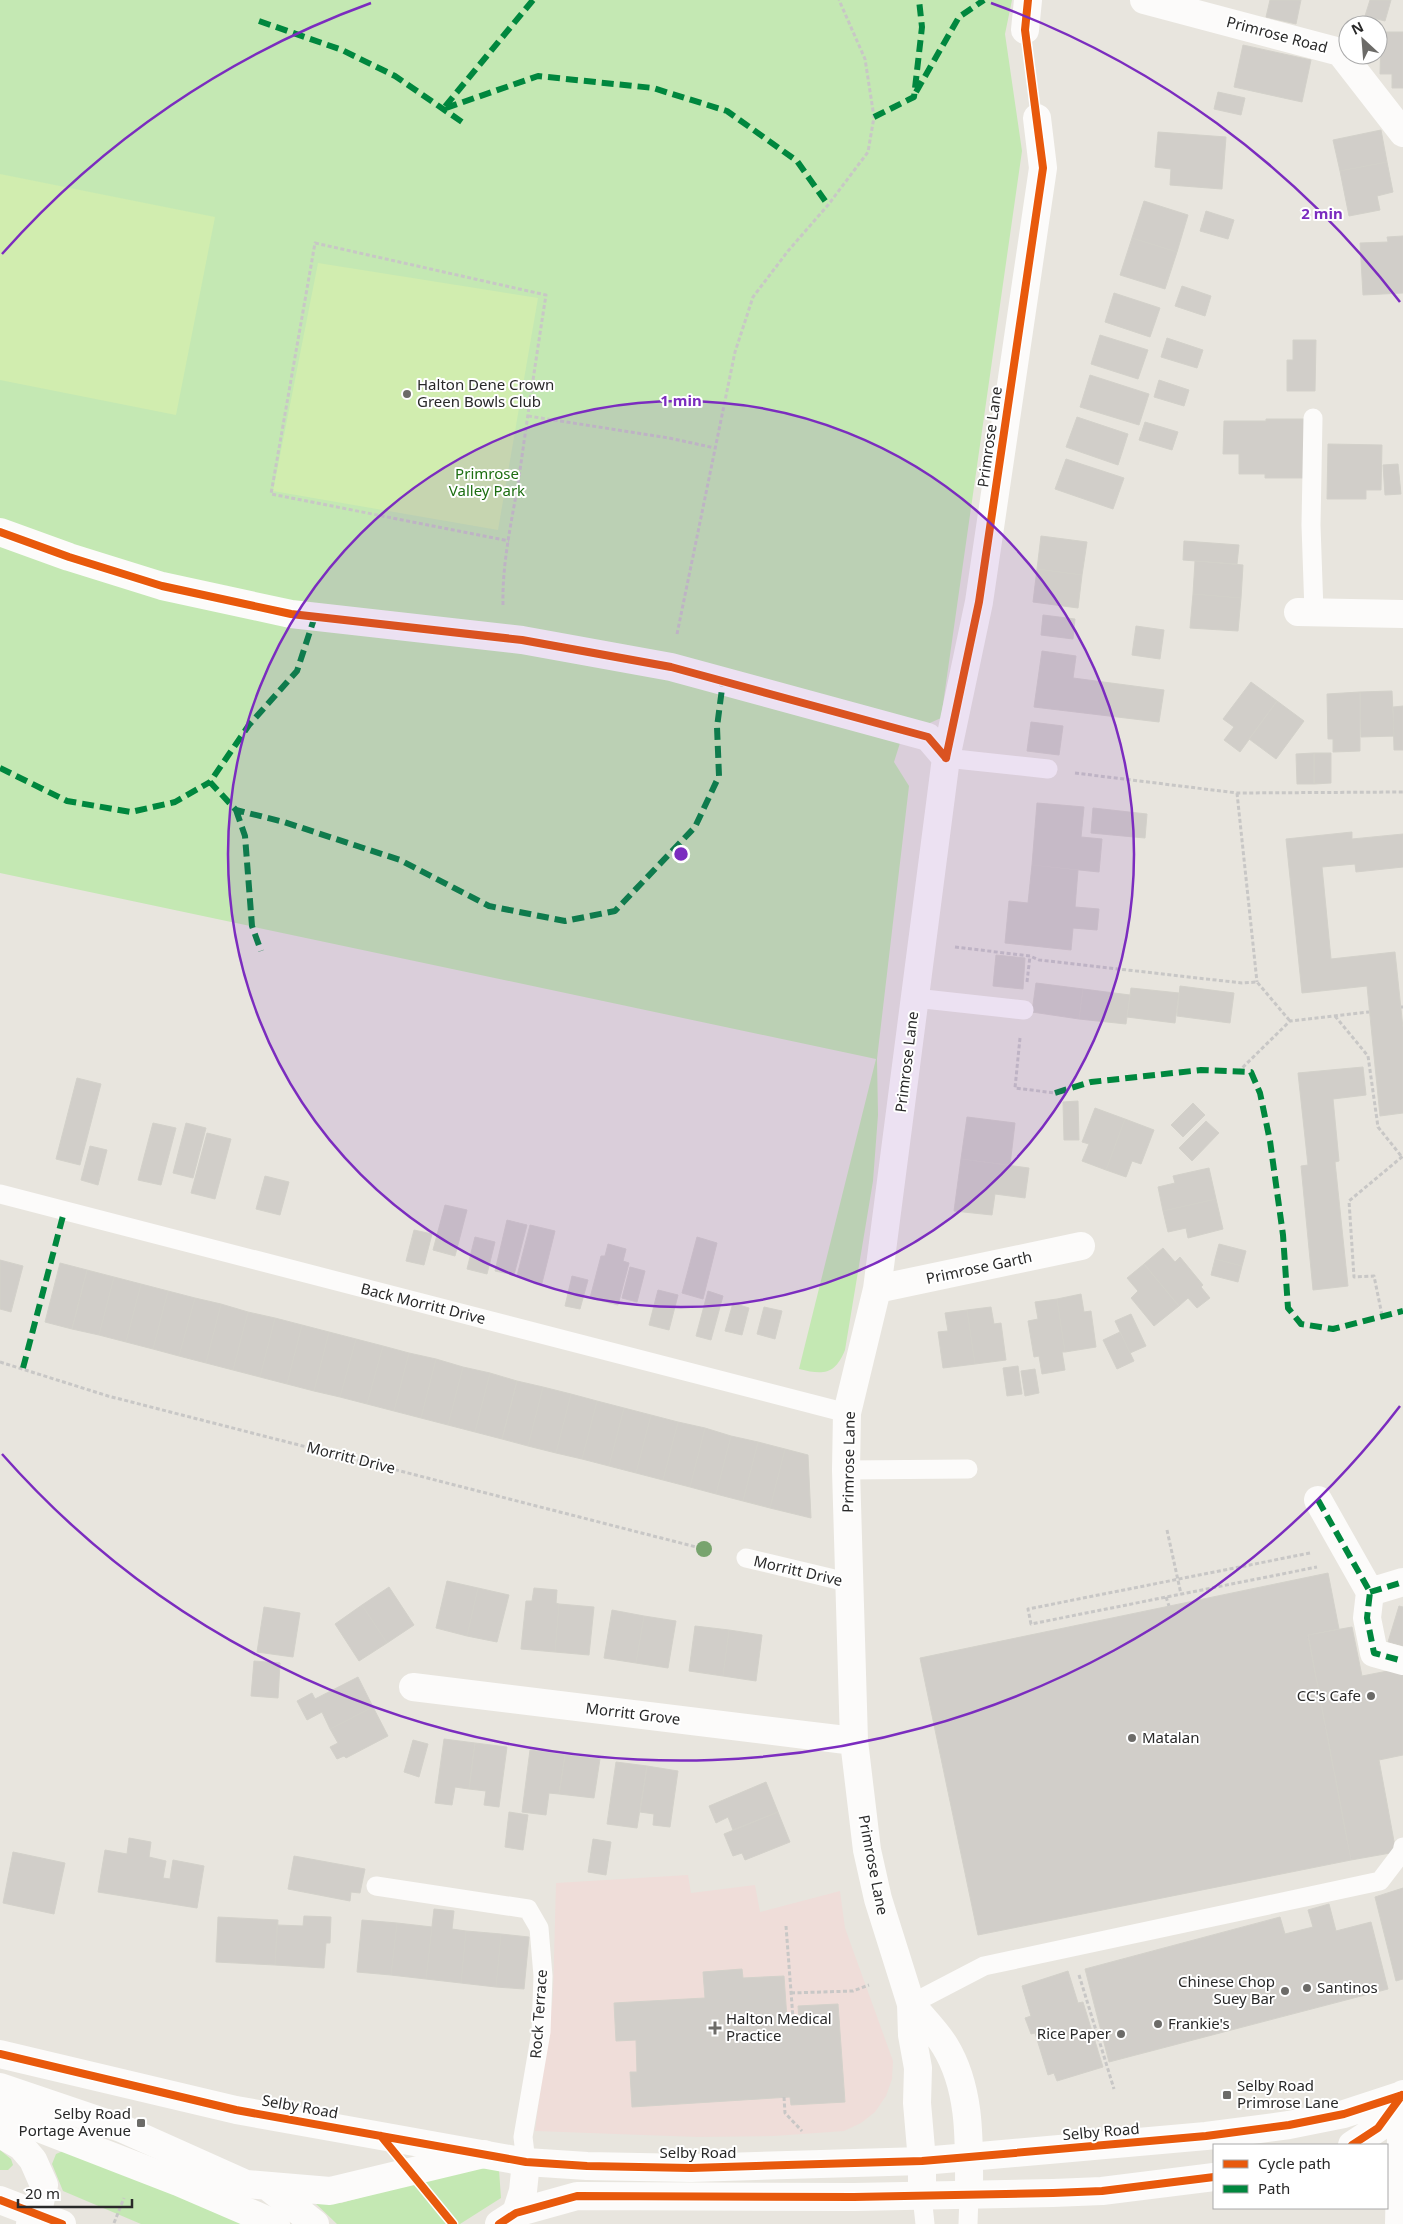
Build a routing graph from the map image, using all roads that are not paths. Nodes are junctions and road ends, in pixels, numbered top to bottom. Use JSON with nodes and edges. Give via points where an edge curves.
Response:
{"nodes":[{"id":1,"x":1028,"y":0,"type":"edge"},
{"id":2,"x":1144,"y":0,"type":"edge"},
{"id":3,"x":1025,"y":30,"type":"dead end"},
{"id":4,"x":1037,"y":118,"type":"dead end"},
{"id":5,"x":1403,"y":133,"type":"edge"},
{"id":6,"x":1313,"y":418,"type":"dead end"},
{"id":7,"x":0,"y":532,"type":"edge"},
{"id":8,"x":1306,"y":612,"type":"joint"},
{"id":9,"x":1403,"y":614,"type":"edge"},
{"id":10,"x":946,"y":758,"type":"junction"},
{"id":11,"x":1048,"y":769,"type":"road end"},
{"id":12,"x":915,"y":998,"type":"junction"},
{"id":13,"x":1024,"y":1010,"type":"dead end"},
{"id":14,"x":0,"y":1194,"type":"edge"},
{"id":15,"x":1081,"y":1246,"type":"dead end"},
{"id":16,"x":877,"y":1290,"type":"junction"},
{"id":17,"x":847,"y":1413,"type":"junction"},
{"id":18,"x":968,"y":1469,"type":"dead end"},
{"id":19,"x":846,"y":1470,"type":"junction"},
{"id":20,"x":1318,"y":1500,"type":"dead end"},
{"id":21,"x":746,"y":1558,"type":"dead end"},
{"id":22,"x":1403,"y":1582,"type":"edge"},
{"id":23,"x":851,"y":1583,"type":"junction"},
{"id":24,"x":1370,"y":1592,"type":"junction"},
{"id":25,"x":1403,"y":1661,"type":"edge"},
{"id":26,"x":413,"y":1687,"type":"dead end"},
{"id":27,"x":854,"y":1741,"type":"junction"},
{"id":28,"x":1403,"y":1847,"type":"edge"},
{"id":29,"x":376,"y":1886,"type":"dead end"},
{"id":30,"x":911,"y":2004,"type":"junction"},
{"id":31,"x":0,"y":2054,"type":"edge"},
{"id":32,"x":0,"y":2087,"type":"edge"},
{"id":33,"x":1402,"y":2094,"type":"edge"},
{"id":34,"x":0,"y":2114,"type":"edge"},
{"id":35,"x":0,"y":2134,"type":"edge"},
{"id":36,"x":1354,"y":2144,"type":"edge"},
{"id":37,"x":484,"y":2154,"type":"junction"},
{"id":38,"x":969,"y":2157,"type":"junction"},
{"id":39,"x":922,"y":2161,"type":"junction"},
{"id":40,"x":526,"y":2162,"type":"junction"},
{"id":41,"x":1213,"y":2177,"type":"edge"},
{"id":42,"x":267,"y":2186,"type":"junction"},
{"id":43,"x":969,"y":2195,"type":"junction"},
{"id":44,"x":922,"y":2196,"type":"junction"},
{"id":45,"x":0,"y":2200,"type":"edge"},
{"id":46,"x":507,"y":2218,"type":"edge"},
{"id":47,"x":34,"y":2220,"type":"edge"},
{"id":48,"x":62,"y":2224,"type":"edge"},
{"id":49,"x":276,"y":2224,"type":"edge"},
{"id":50,"x":315,"y":2224,"type":"edge"},
{"id":51,"x":926,"y":2224,"type":"edge"},
{"id":52,"x":968,"y":2224,"type":"edge"},
{"id":53,"x":1399,"y":2224,"type":"edge"}],
"edges":[{"from":1,"to":3,"type":"street"},
{"from":2,"to":5,"type":"street","name":"Primrose Road","via":[[1340,52]]},
{"from":4,"to":10,"type":"street","name":"Primrose Lane","via":[[1043,168],[979,602]]},
{"from":6,"to":8,"type":"lane"},
{"from":7,"to":10,"type":"street","via":[[162,586],[291,614],[504,638],[671,667],[928,737]]},
{"from":8,"to":9,"type":"street"},
{"from":10,"to":11,"type":"lane"},
{"from":10,"to":12,"type":"street","name":"Primrose Lane"},
{"from":12,"to":13,"type":"lane"},
{"from":12,"to":16,"type":"street","name":"Primrose Lane"},
{"from":14,"to":17,"type":"lane","name":"Back Morritt Drive"},
{"from":15,"to":16,"type":"street","name":"Primrose Garth"},
{"from":16,"to":17,"type":"street","name":"Primrose Lane"},
{"from":17,"to":19,"type":"street","name":"Primrose Lane"},
{"from":18,"to":19,"type":"lane"},
{"from":19,"to":23,"type":"street","name":"Primrose Lane"},
{"from":20,"to":24,"type":"street"},
{"from":21,"to":23,"type":"lane","name":"Morritt Drive"},
{"from":22,"to":24,"type":"street"},
{"from":23,"to":27,"type":"street","name":"Primrose Lane"},
{"from":24,"to":25,"type":"street","via":[[1367,1618],[1374,1653]]},
{"from":26,"to":27,"type":"street","name":"Morritt Grove"},
{"from":27,"to":30,"type":"street","name":"Primrose Lane","via":[[867,1850],[878,1899]]},
{"from":28,"to":30,"type":"lane","via":[[1380,1881],[984,1966]]},
{"from":29,"to":40,"type":"lane","name":"Rock Terrace","via":[[528,1909],[539,1928],[544,1976],[540,2032],[523,2137]]},
{"from":30,"to":38,"type":"street","name":"Primrose Lane","via":[[945,2046],[963,2085]]},
{"from":30,"to":39,"type":"street","name":"Primrose Lane","via":[[918,2068],[917,2103]]},
{"from":31,"to":37,"type":"street","name":"Selby Road","via":[[236,2110]]},
{"from":32,"to":42,"type":"street","via":[[122,2128],[246,2184]]},
{"from":33,"to":36,"type":"street","via":[[1378,2128]]},
{"from":33,"to":38,"type":"street","name":"Selby Road","via":[[1344,2114],[1290,2125],[1206,2136]]},
{"from":33,"to":53,"type":"street"},
{"from":34,"to":49,"type":"street","via":[[178,2182]]},
{"from":35,"to":47,"type":"street","via":[[22,2146],[33,2160],[44,2185]]},
{"from":37,"to":40,"type":"street","name":"Selby Road"},
{"from":37,"to":42,"type":"street","via":[[330,2191]]},
{"from":38,"to":39,"type":"street","name":"Selby Road"},
{"from":38,"to":43,"type":"street","name":"Primrose Lane"},
{"from":39,"to":40,"type":"street","name":"Selby Road","via":[[691,2168]]},
{"from":39,"to":44,"type":"street","name":"Primrose Lane"},
{"from":40,"to":46,"type":"street","name":"Rock Terrace","via":[[523,2190]]},
{"from":41,"to":43,"type":"street","via":[[1102,2191]]},
{"from":42,"to":50,"type":"street"},
{"from":43,"to":44,"type":"street"},
{"from":43,"to":52,"type":"lane"},
{"from":44,"to":46,"type":"street","via":[[577,2196]]},
{"from":44,"to":51,"type":"lane"},
{"from":45,"to":47,"type":"street"},
{"from":47,"to":48,"type":"street"}]}
